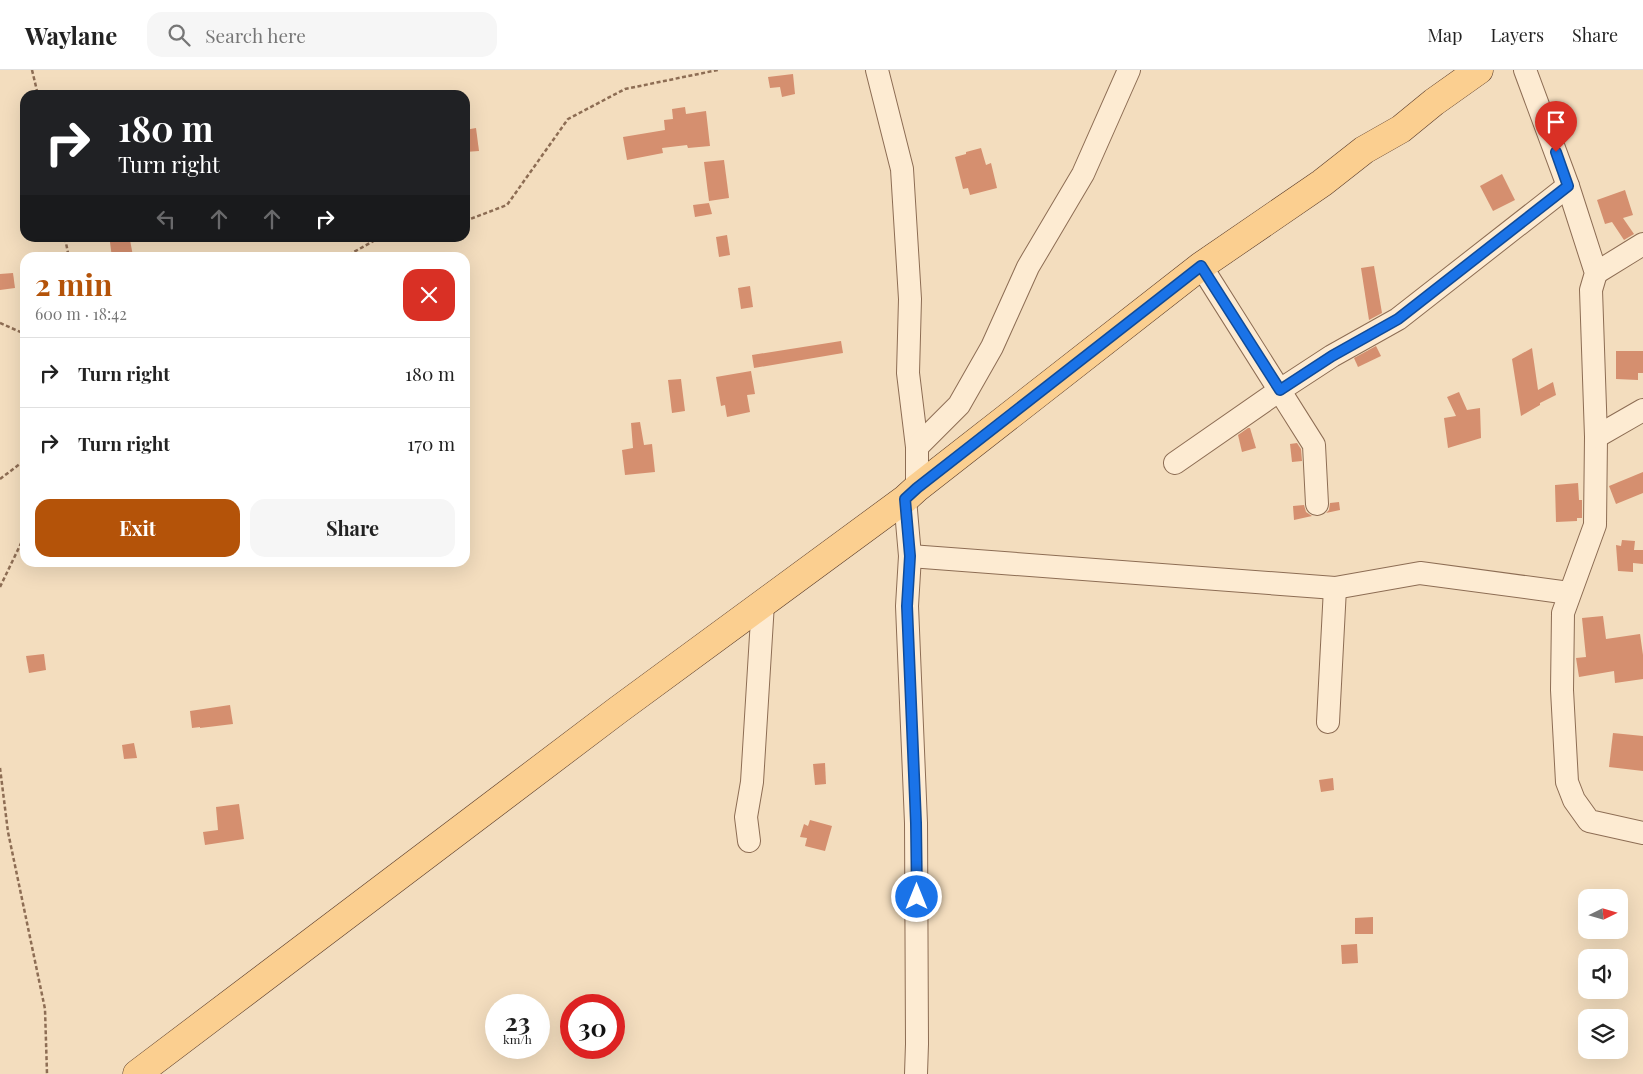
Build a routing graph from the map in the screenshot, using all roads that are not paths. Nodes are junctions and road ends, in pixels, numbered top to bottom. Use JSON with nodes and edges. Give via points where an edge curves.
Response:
{"nodes":[{"id":1,"x":877,"y":70,"type":"edge"},
{"id":2,"x":1129,"y":70,"type":"edge"},
{"id":3,"x":1479,"y":70,"type":"edge"},
{"id":4,"x":1525,"y":70,"type":"edge"},
{"id":5,"x":1568,"y":186,"type":"junction"},
{"id":6,"x":1643,"y":244,"type":"edge"},
{"id":7,"x":1201,"y":266,"type":"junction"},
{"id":8,"x":1596,"y":273,"type":"junction"},
{"id":9,"x":1280,"y":390,"type":"junction"},
{"id":10,"x":1643,"y":410,"type":"edge"},
{"id":11,"x":1596,"y":437,"type":"junction"},
{"id":12,"x":917,"y":447,"type":"junction"},
{"id":13,"x":1175,"y":464,"type":"dead end"},
{"id":14,"x":911,"y":493,"type":"junction"},
{"id":15,"x":1317,"y":504,"type":"dead end"},
{"id":16,"x":910,"y":556,"type":"junction"},
{"id":17,"x":1335,"y":588,"type":"junction"},
{"id":18,"x":1569,"y":594,"type":"junction"},
{"id":19,"x":763,"y":603,"type":"junction"},
{"id":20,"x":1328,"y":722,"type":"dead end"},
{"id":21,"x":1643,"y":833,"type":"edge"},
{"id":22,"x":749,"y":840,"type":"dead end"},
{"id":23,"x":136,"y":1074,"type":"edge"},
{"id":24,"x":916,"y":1074,"type":"edge"}],
"edges":[{"from":1,"to":12,"type":"street","via":[[902,169],[910,299],[908,373]]},
{"from":2,"to":12,"type":"street","via":[[1084,174],[1028,267],[992,347],[959,406]]},
{"from":3,"to":7,"type":"main road","via":[[1402,130],[1364,150],[1322,183]]},
{"from":4,"to":5,"type":"street"},
{"from":5,"to":8,"type":"street"},
{"from":5,"to":9,"type":"street","via":[[1398,319]]},
{"from":6,"to":8,"type":"street"},
{"from":7,"to":9,"type":"street"},
{"from":7,"to":14,"type":"main road"},
{"from":8,"to":11,"type":"street","via":[[1591,290]]},
{"from":9,"to":13,"type":"street"},
{"from":9,"to":15,"type":"street","via":[[1314,445]]},
{"from":10,"to":11,"type":"street"},
{"from":11,"to":18,"type":"street","via":[[1595,525]]},
{"from":12,"to":14,"type":"street"},
{"from":14,"to":16,"type":"street"},
{"from":14,"to":19,"type":"main road"},
{"from":16,"to":17,"type":"street"},
{"from":16,"to":24,"type":"street","via":[[907,606],[916,823]]},
{"from":17,"to":18,"type":"street","via":[[1420,573]]},
{"from":17,"to":20,"type":"street"},
{"from":18,"to":21,"type":"street","via":[[1563,613],[1562,690],[1567,782],[1574,800],[1589,821]]},
{"from":19,"to":22,"type":"street","via":[[752,782],[746,817]]},
{"from":19,"to":23,"type":"main road"}]}
